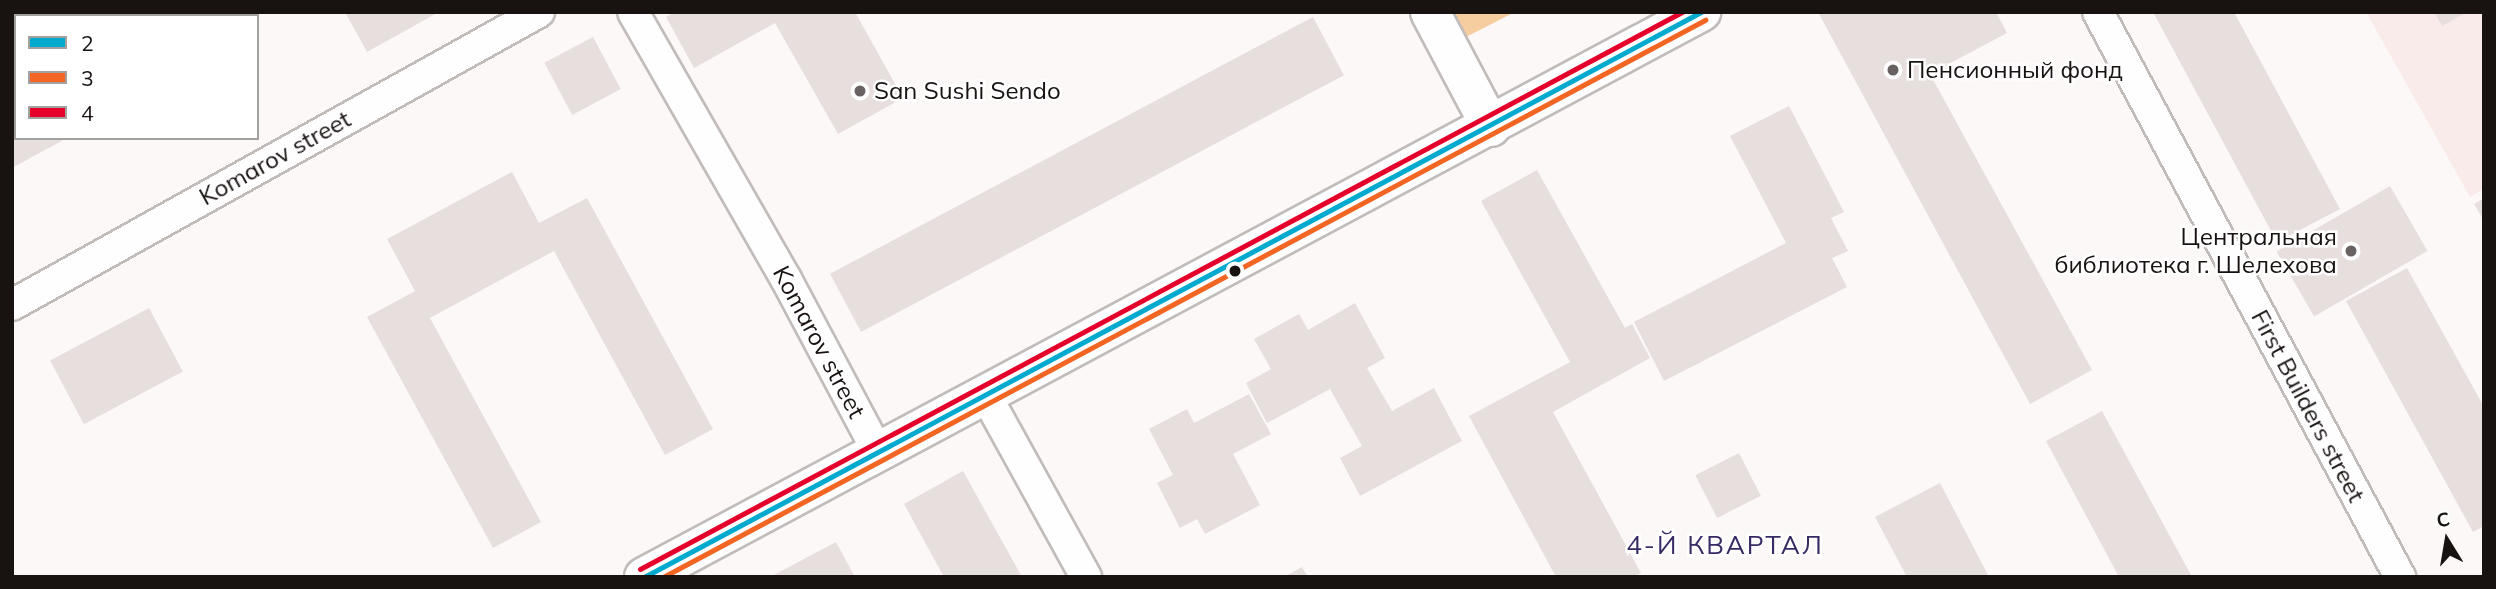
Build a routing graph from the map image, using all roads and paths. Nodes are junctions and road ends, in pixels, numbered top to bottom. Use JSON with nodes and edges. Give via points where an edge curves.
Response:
{"nodes":[{"id":1,"x":539,"y":12,"type":"edge"},
{"id":2,"x":633,"y":12,"type":"edge"},
{"id":3,"x":1430,"y":12,"type":"edge"},
{"id":4,"x":1701,"y":12,"type":"edge"},
{"id":5,"x":2098,"y":12,"type":"edge"},
{"id":6,"x":1491,"y":127,"type":"junction"},
{"id":7,"x":12,"y":305,"type":"edge"},
{"id":8,"x":985,"y":394,"type":"junction"},
{"id":9,"x":878,"y":454,"type":"junction"},
{"id":10,"x":644,"y":577,"type":"edge"},
{"id":11,"x":1086,"y":577,"type":"edge"},
{"id":12,"x":2400,"y":577,"type":"edge"}],
"edges":[{"from":1,"to":7,"type":"street","name":"Komarov street"},
{"from":2,"to":9,"type":"street","name":"Komarov street","via":[[786,279]]},
{"from":3,"to":6,"type":"street"},
{"from":4,"to":6,"type":"street"},
{"from":5,"to":12,"type":"street","name":"First Builders street"},
{"from":6,"to":8,"type":"street"},
{"from":8,"to":9,"type":"street"},
{"from":8,"to":11,"type":"street"},
{"from":9,"to":10,"type":"street"}]}
